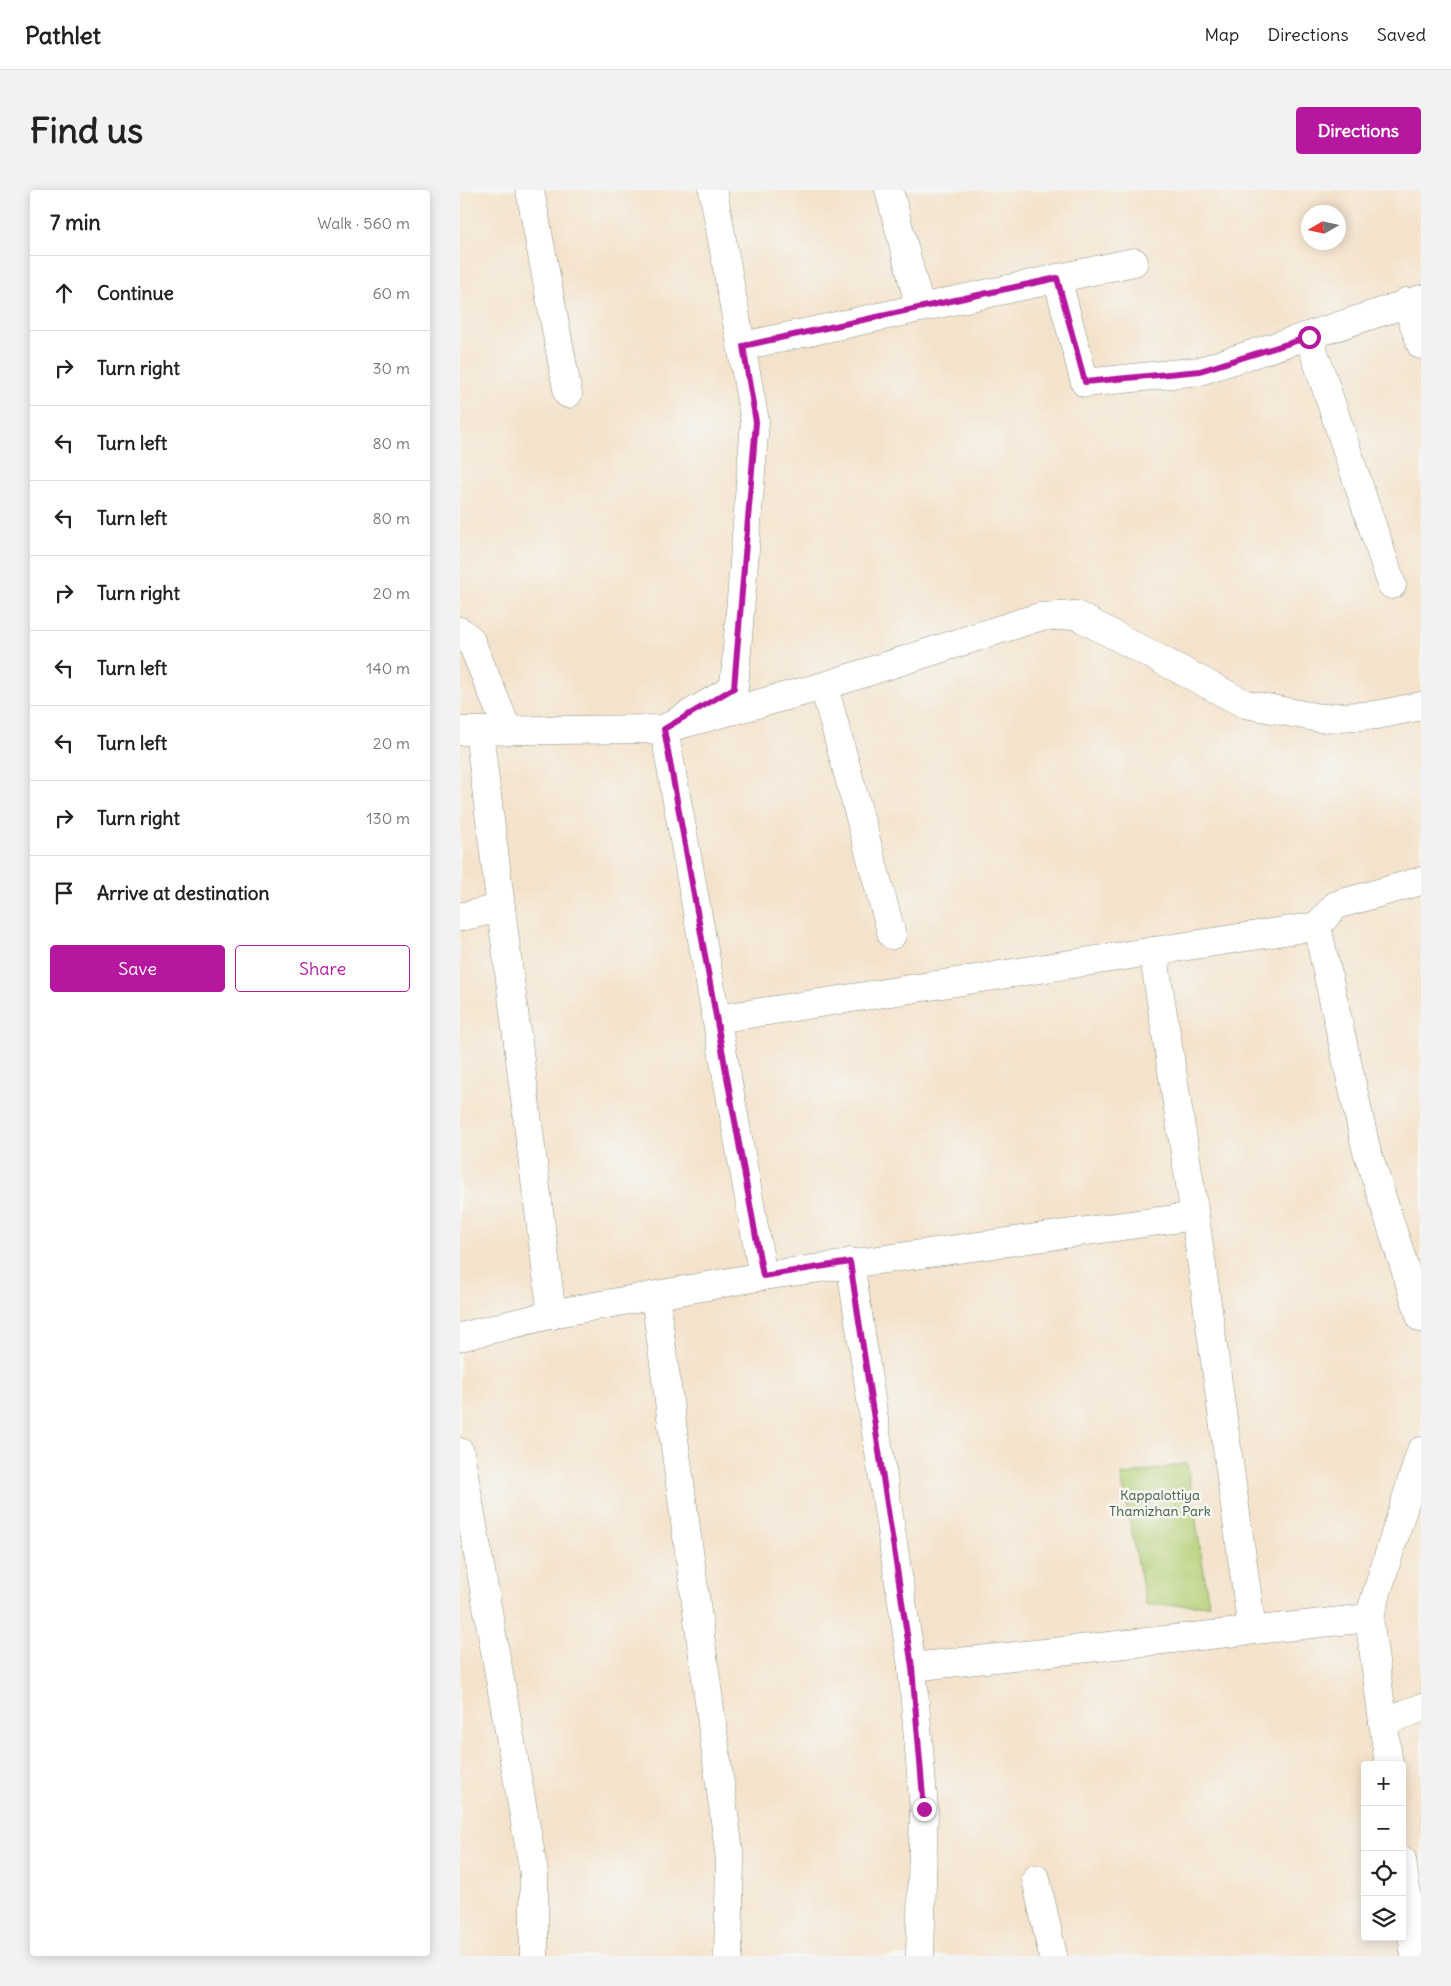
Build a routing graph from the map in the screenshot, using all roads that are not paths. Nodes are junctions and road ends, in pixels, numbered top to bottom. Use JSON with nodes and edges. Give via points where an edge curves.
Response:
{"nodes":[{"id":1,"x":530,"y":190,"type":"edge"},
{"id":2,"x":713,"y":190,"type":"edge"},
{"id":3,"x":889,"y":190,"type":"edge"},
{"id":4,"x":1134,"y":262,"type":"dead end"},
{"id":5,"x":1057,"y":278,"type":"junction"},
{"id":6,"x":1414,"y":301,"type":"edge"},
{"id":7,"x":920,"y":308,"type":"junction"},
{"id":8,"x":1309,"y":337,"type":"junction"},
{"id":9,"x":1421,"y":344,"type":"edge"},
{"id":10,"x":743,"y":346,"type":"junction"},
{"id":11,"x":568,"y":394,"type":"dead end"},
{"id":12,"x":1392,"y":585,"type":"dead end"},
{"id":13,"x":460,"y":631,"type":"edge"},
{"id":14,"x":824,"y":686,"type":"junction"},
{"id":15,"x":1421,"y":706,"type":"edge"},
{"id":16,"x":664,"y":729,"type":"junction"},
{"id":17,"x":508,"y":731,"type":"junction"},
{"id":18,"x":469,"y":732,"type":"edge"},
{"id":19,"x":1421,"y":881,"type":"edge"},
{"id":20,"x":501,"y":908,"type":"junction"},
{"id":21,"x":460,"y":916,"type":"edge"},
{"id":22,"x":1317,"y":926,"type":"junction"},
{"id":23,"x":892,"y":935,"type":"dead end"},
{"id":24,"x":1153,"y":952,"type":"junction"},
{"id":25,"x":716,"y":1019,"type":"junction"},
{"id":26,"x":1195,"y":1216,"type":"junction"},
{"id":27,"x":850,"y":1262,"type":"junction"},
{"id":28,"x":763,"y":1276,"type":"junction"},
{"id":29,"x":655,"y":1296,"type":"junction"},
{"id":30,"x":552,"y":1315,"type":"junction"},
{"id":31,"x":1421,"y":1318,"type":"edge"},
{"id":32,"x":460,"y":1337,"type":"edge"},
{"id":33,"x":1421,"y":1451,"type":"edge"},
{"id":34,"x":460,"y":1452,"type":"edge"},
{"id":35,"x":1369,"y":1618,"type":"junction"},
{"id":36,"x":1252,"y":1630,"type":"junction"},
{"id":37,"x":912,"y":1667,"type":"junction"},
{"id":38,"x":1421,"y":1708,"type":"edge"},
{"id":39,"x":1383,"y":1722,"type":"junction"},
{"id":40,"x":1388,"y":1761,"type":"edge"},
{"id":41,"x":1036,"y":1879,"type":"dead end"},
{"id":42,"x":1406,"y":1884,"type":"edge"},
{"id":43,"x":1416,"y":1943,"type":"edge"},
{"id":44,"x":534,"y":1956,"type":"edge"},
{"id":45,"x":728,"y":1956,"type":"edge"},
{"id":46,"x":920,"y":1956,"type":"edge"},
{"id":47,"x":1053,"y":1956,"type":"edge"}],
"edges":[{"from":1,"to":11,"type":"street"},
{"from":2,"to":10,"type":"street"},
{"from":3,"to":7,"type":"street"},
{"from":4,"to":5,"type":"street"},
{"from":5,"to":7,"type":"street"},
{"from":5,"to":8,"type":"street","via":[[1085,382],[1200,371]]},
{"from":6,"to":8,"type":"street"},
{"from":6,"to":9,"type":"street"},
{"from":7,"to":10,"type":"street"},
{"from":8,"to":12,"type":"street"},
{"from":10,"to":16,"type":"street","via":[[756,422],[734,688]]},
{"from":13,"to":17,"type":"street","via":[[470,639]]},
{"from":14,"to":15,"type":"street","via":[[1039,617],[1076,616],[1245,704],[1320,718],[1377,715]]},
{"from":14,"to":16,"type":"street"},
{"from":14,"to":23,"type":"street"},
{"from":16,"to":17,"type":"street"},
{"from":16,"to":25,"type":"street"},
{"from":17,"to":18,"type":"street"},
{"from":18,"to":20,"type":"street"},
{"from":19,"to":22,"type":"street","via":[[1336,905]]},
{"from":20,"to":21,"type":"street"},
{"from":20,"to":30,"type":"street"},
{"from":22,"to":24,"type":"street"},
{"from":22,"to":31,"type":"street","via":[[1366,1148]]},
{"from":24,"to":25,"type":"street"},
{"from":24,"to":26,"type":"street"},
{"from":25,"to":28,"type":"street"},
{"from":26,"to":27,"type":"street"},
{"from":26,"to":36,"type":"street"},
{"from":27,"to":28,"type":"street"},
{"from":27,"to":37,"type":"street"},
{"from":28,"to":29,"type":"street"},
{"from":29,"to":30,"type":"street"},
{"from":29,"to":45,"type":"street","via":[[730,1858]]},
{"from":30,"to":32,"type":"street"},
{"from":33,"to":35,"type":"street"},
{"from":34,"to":44,"type":"street","via":[[534,1873]]},
{"from":35,"to":36,"type":"street"},
{"from":35,"to":39,"type":"street"},
{"from":36,"to":37,"type":"street"},
{"from":37,"to":46,"type":"street","via":[[924,1809]]},
{"from":38,"to":39,"type":"street"},
{"from":39,"to":40,"type":"street"},
{"from":41,"to":47,"type":"street"},
{"from":42,"to":43,"type":"street"}]}
